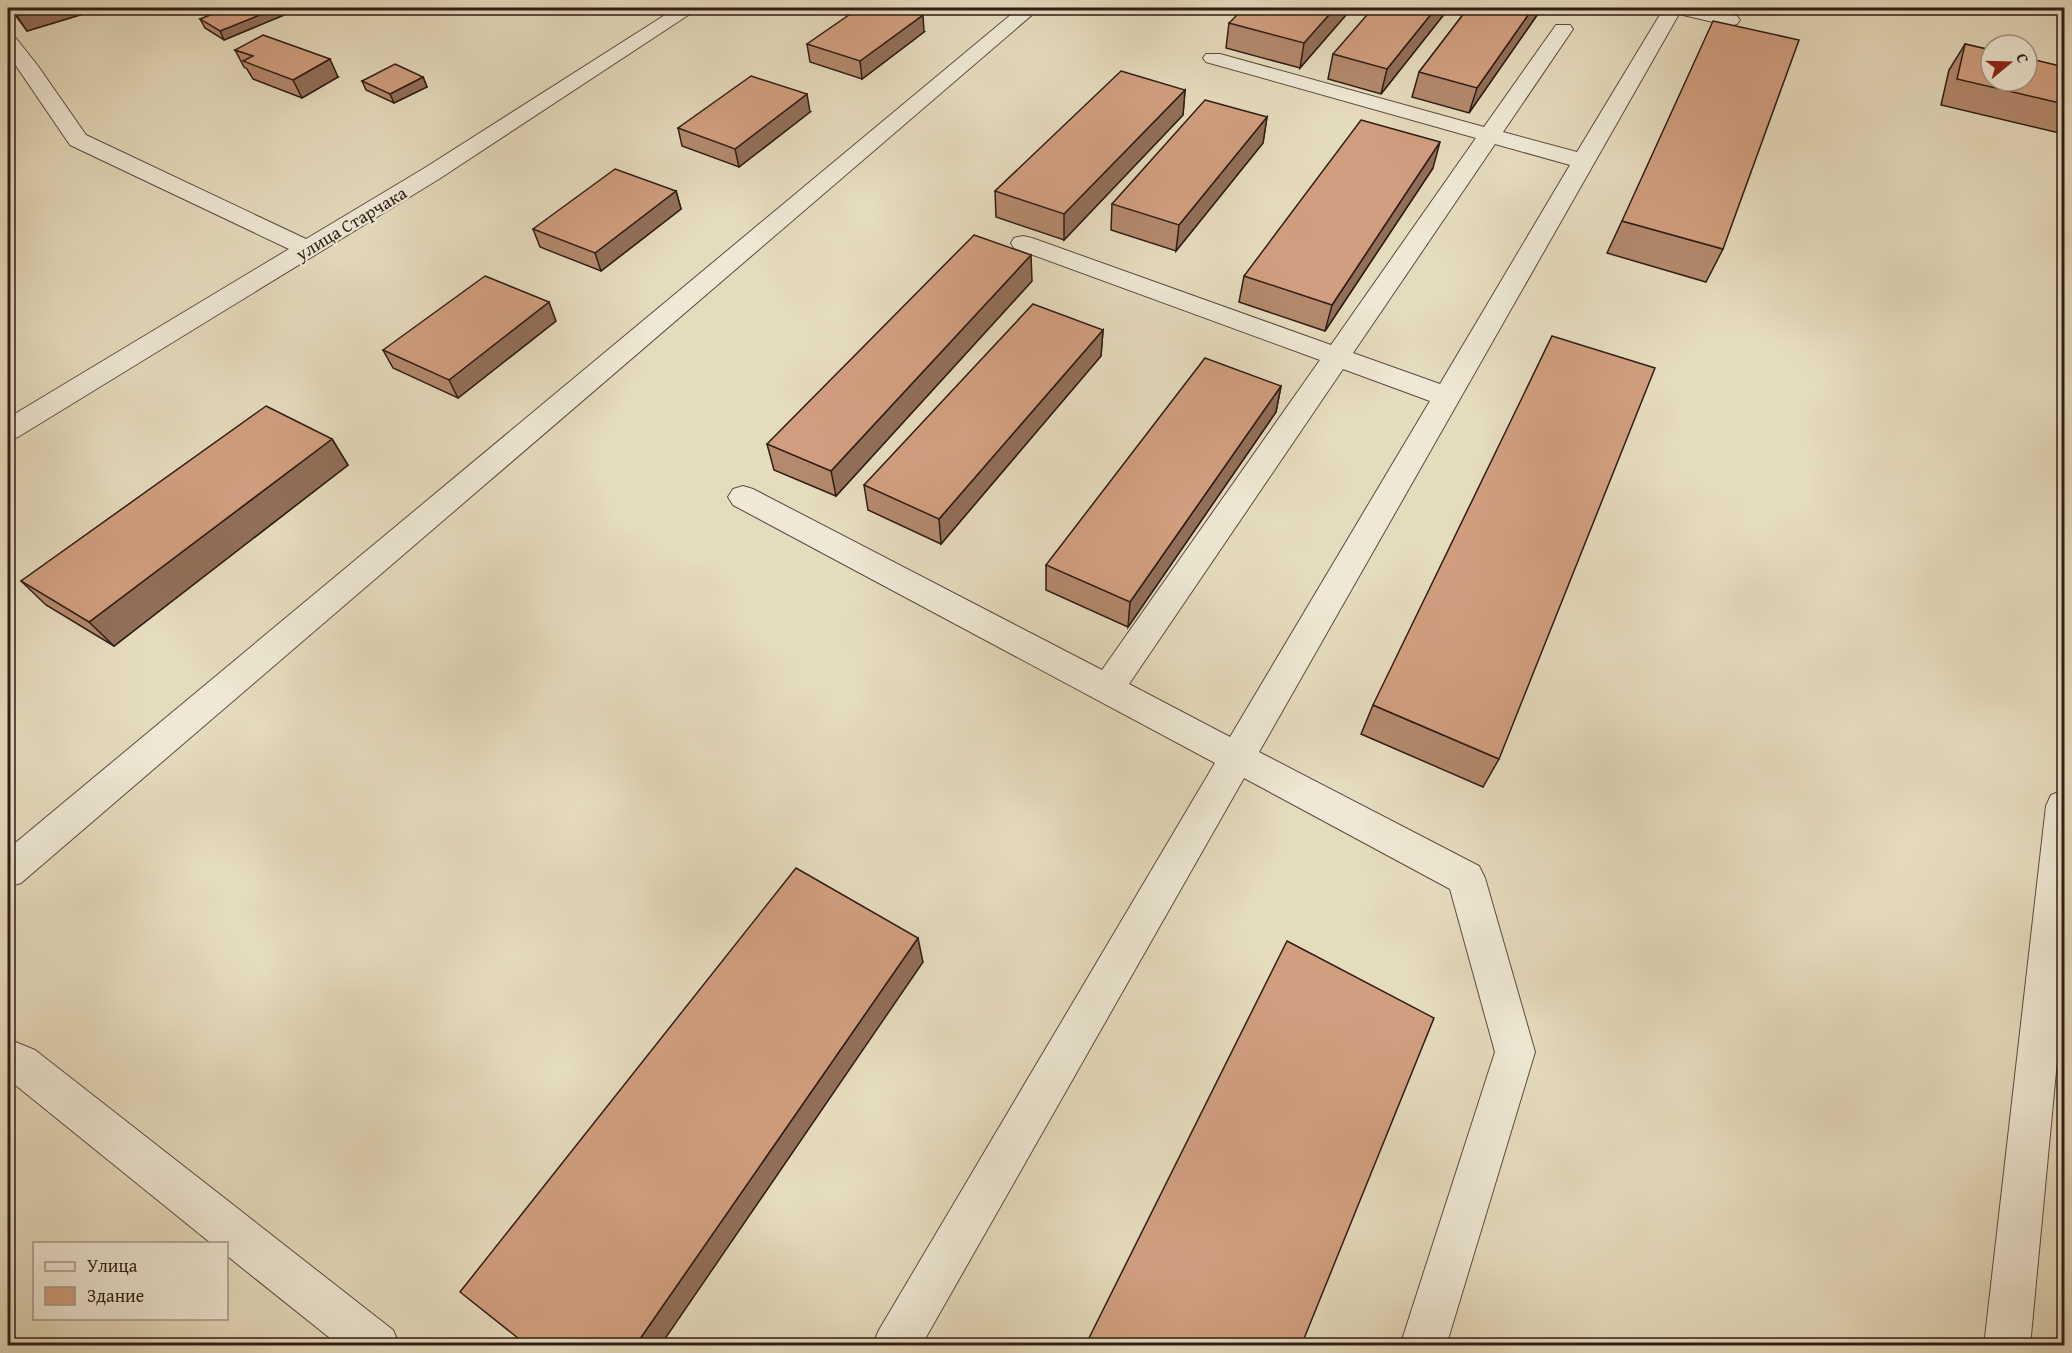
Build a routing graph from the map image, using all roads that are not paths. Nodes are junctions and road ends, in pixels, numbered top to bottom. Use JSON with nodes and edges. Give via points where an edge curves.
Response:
{"nodes":[{"id":1,"x":689,"y":8,"type":"edge"},
{"id":2,"x":1030,"y":8,"type":"edge"},
{"id":3,"x":1673,"y":8,"type":"edge"},
{"id":4,"x":1679,"y":8,"type":"edge"},
{"id":5,"x":1730,"y":20,"type":"dead end"},
{"id":6,"x":1563,"y":29,"type":"dead end"},
{"id":7,"x":8,"y":41,"type":"edge"},
{"id":8,"x":1213,"y":58,"type":"dead end"},
{"id":9,"x":15,"y":61,"type":"edge"},
{"id":10,"x":1491,"y":134,"type":"junction"},
{"id":11,"x":1583,"y":161,"type":"junction"},
{"id":12,"x":1023,"y":243,"type":"dead end"},
{"id":13,"x":307,"y":249,"type":"junction"},
{"id":14,"x":1335,"y":358,"type":"junction"},
{"id":15,"x":1447,"y":397,"type":"junction"},
{"id":16,"x":8,"y":430,"type":"edge"},
{"id":17,"x":743,"y":497,"type":"dead end"},
{"id":18,"x":1108,"y":688,"type":"junction"},
{"id":19,"x":1238,"y":756,"type":"junction"},
{"id":20,"x":2064,"y":806,"type":"edge"},
{"id":21,"x":8,"y":871,"type":"edge"},
{"id":22,"x":8,"y":1059,"type":"edge"},
{"id":23,"x":377,"y":1346,"type":"edge"},
{"id":24,"x":895,"y":1346,"type":"edge"},
{"id":25,"x":1423,"y":1346,"type":"edge"},
{"id":26,"x":2007,"y":1346,"type":"edge"}],
"edges":[{"from":1,"to":13,"type":"street","name":"улица Старчака"},
{"from":2,"to":21,"type":"street"},
{"from":3,"to":11,"type":"street"},
{"from":4,"to":5,"type":"street"},
{"from":6,"to":10,"type":"street"},
{"from":7,"to":9,"type":"street"},
{"from":8,"to":10,"type":"street"},
{"from":9,"to":13,"type":"street","via":[[78,141]]},
{"from":10,"to":11,"type":"street"},
{"from":10,"to":14,"type":"street"},
{"from":11,"to":15,"type":"street"},
{"from":12,"to":14,"type":"street"},
{"from":13,"to":16,"type":"street","name":"улица Старчака"},
{"from":14,"to":15,"type":"street"},
{"from":14,"to":18,"type":"street"},
{"from":15,"to":19,"type":"street"},
{"from":17,"to":18,"type":"street"},
{"from":18,"to":19,"type":"street"},
{"from":19,"to":24,"type":"street"},
{"from":19,"to":25,"type":"street","via":[[1466,878],[1515,1052]]},
{"from":20,"to":26,"type":"street"},
{"from":22,"to":23,"type":"street","via":[[21,1064]]}]}
